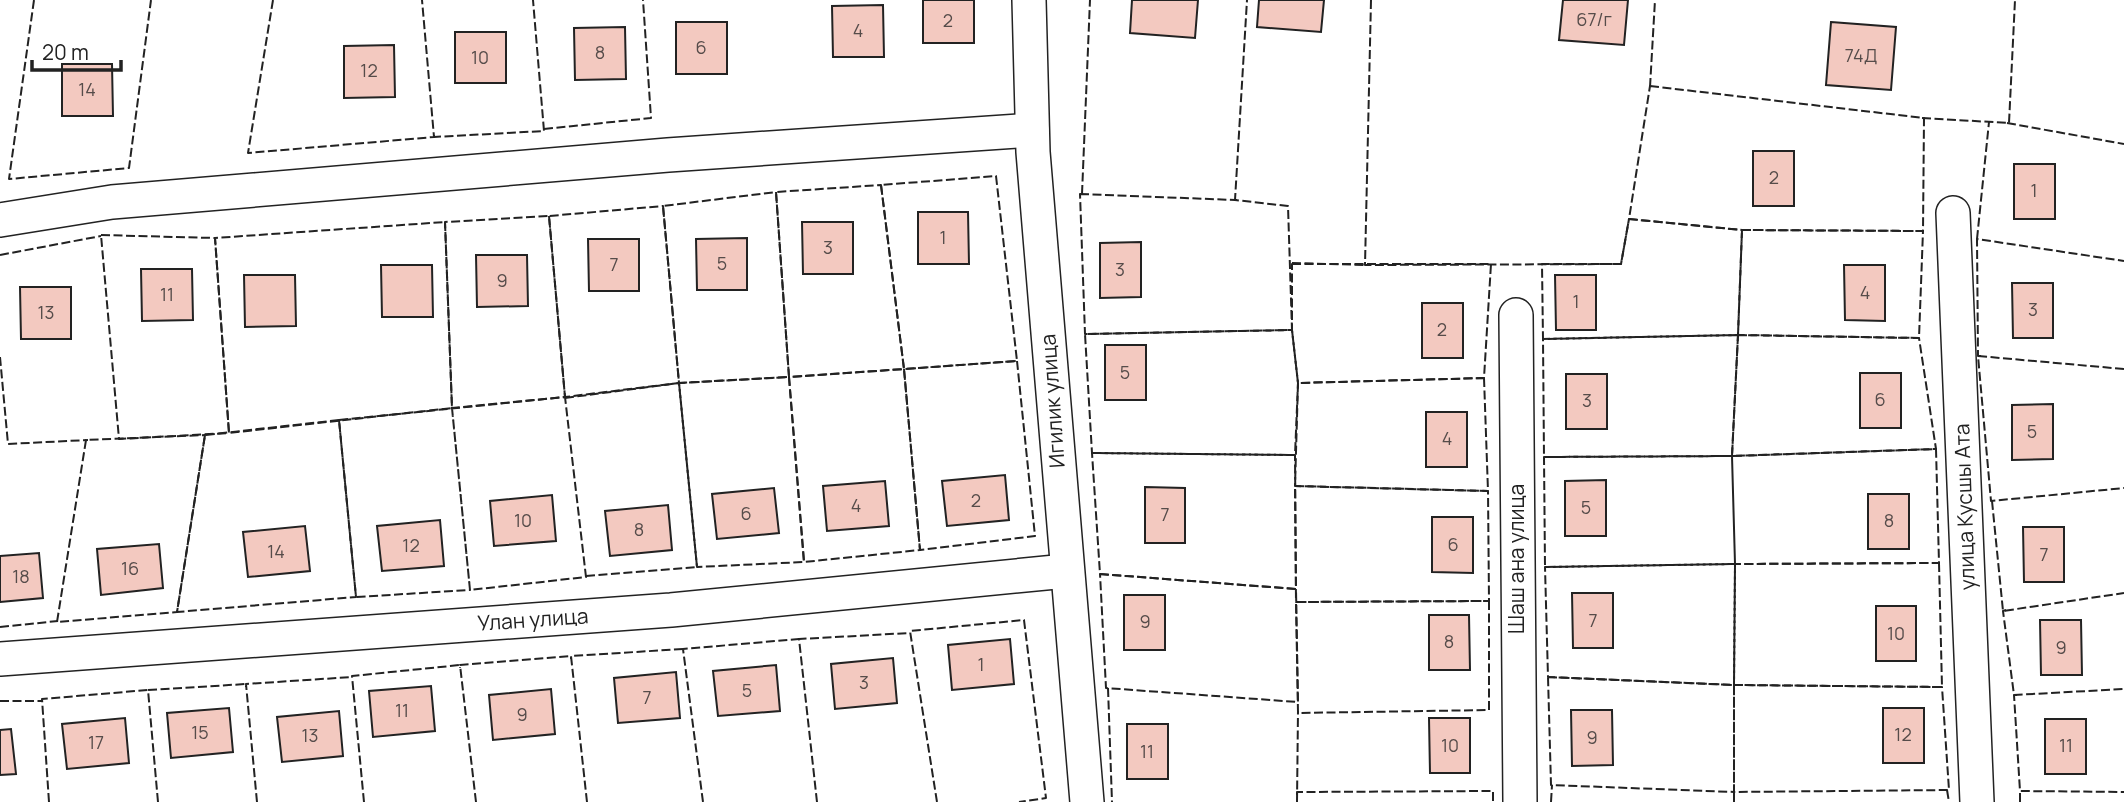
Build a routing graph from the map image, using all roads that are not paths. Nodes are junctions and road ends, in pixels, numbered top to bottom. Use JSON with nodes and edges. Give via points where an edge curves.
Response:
{"nodes":[{"id":1,"x":1030,"y":0,"type":"edge"},
{"id":2,"x":1032,"y":130,"type":"junction"},
{"id":3,"x":1953,"y":213,"type":"dead end"},
{"id":4,"x":0,"y":220,"type":"edge"},
{"id":5,"x":1516,"y":315,"type":"dead end"},
{"id":6,"x":1066,"y":571,"type":"junction"},
{"id":7,"x":0,"y":659,"type":"edge"},
{"id":8,"x":1087,"y":802,"type":"edge"},
{"id":9,"x":1520,"y":802,"type":"edge"},
{"id":10,"x":1977,"y":802,"type":"edge"}],
"edges":[{"from":1,"to":2,"type":"street","name":"Игилик улица"},
{"from":2,"to":4,"type":"street","via":[[654,156],[126,201]]},
{"from":2,"to":6,"type":"street","name":"Игилик улица"},
{"from":3,"to":10,"type":"street","name":"улица Кусшы Ата"},
{"from":5,"to":9,"type":"street","name":"Шаш ана улица"},
{"from":6,"to":7,"type":"street","name":"Улан улица","via":[[671,610]]},
{"from":6,"to":8,"type":"street","name":"Игилик улица"}]}
